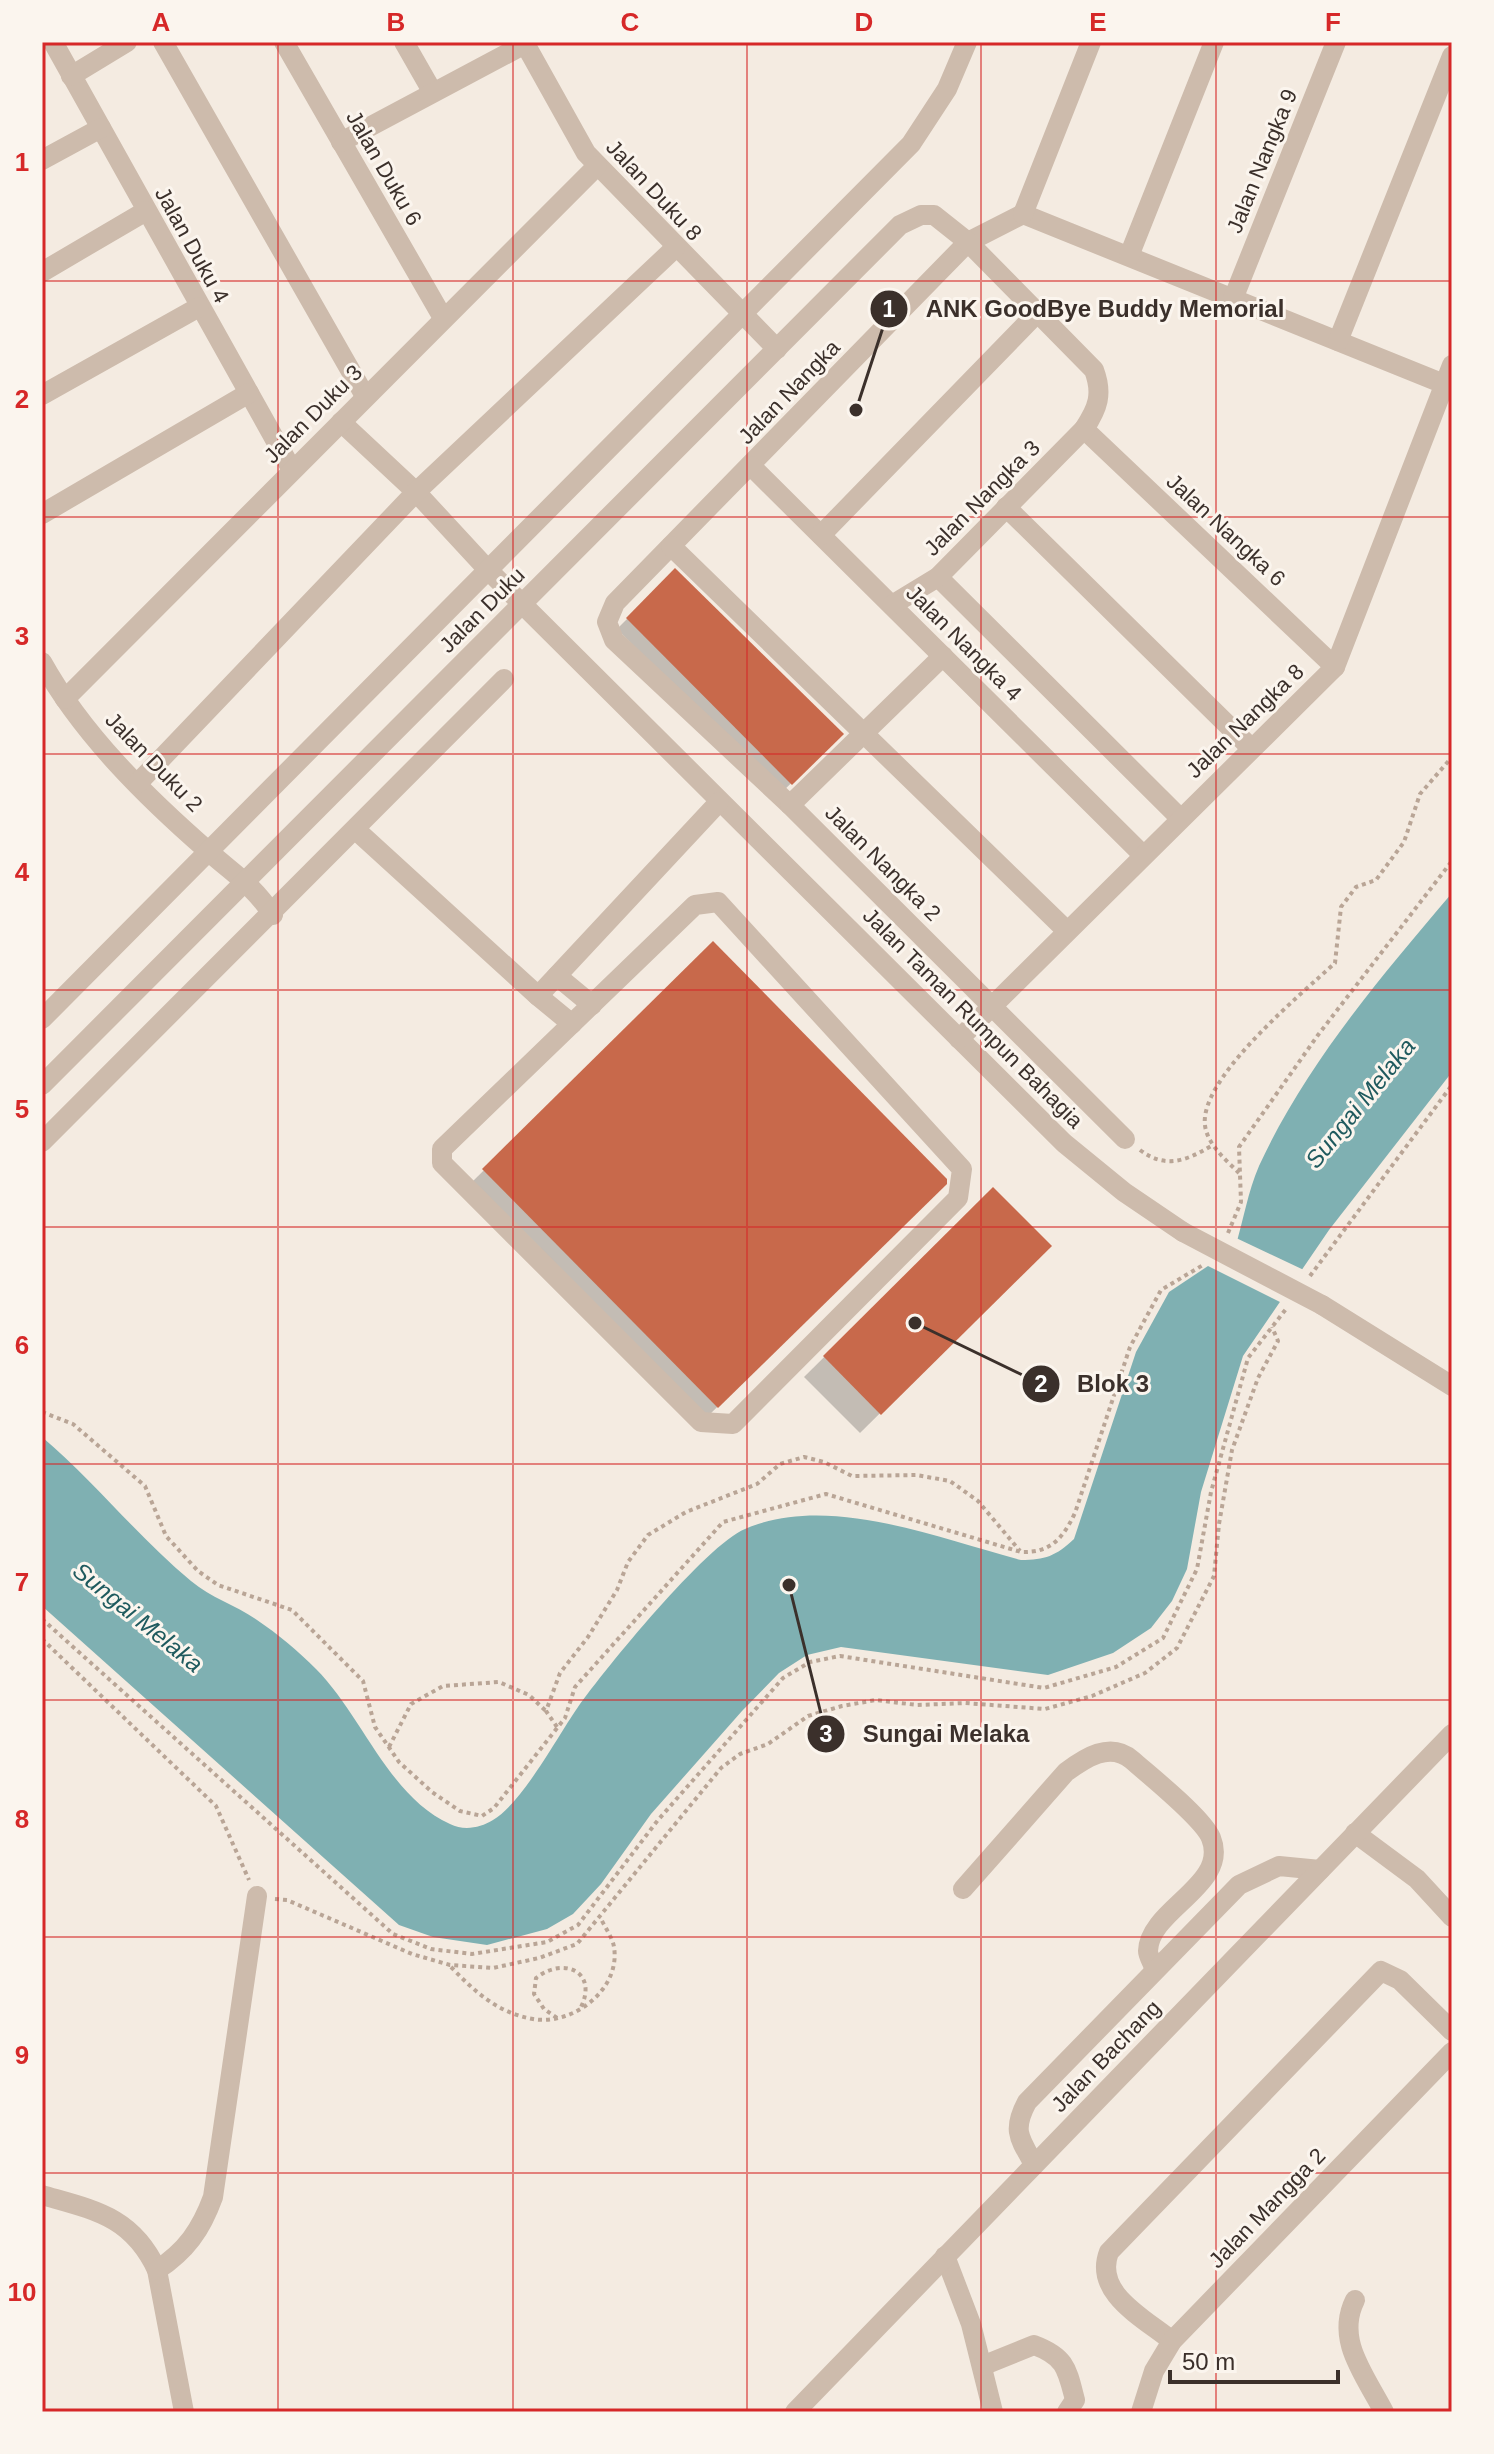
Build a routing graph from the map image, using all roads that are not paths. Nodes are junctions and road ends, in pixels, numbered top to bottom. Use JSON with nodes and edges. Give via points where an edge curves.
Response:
{"nodes":[{"id":1,"x":53,"y":42,"type":"edge"},
{"id":2,"x":127,"y":42,"type":"edge"},
{"id":3,"x":163,"y":42,"type":"edge"},
{"id":4,"x":284,"y":42,"type":"edge"},
{"id":5,"x":404,"y":42,"type":"edge"},
{"id":6,"x":967,"y":42,"type":"edge"},
{"id":7,"x":1091,"y":42,"type":"edge"},
{"id":8,"x":1214,"y":42,"type":"edge"},
{"id":9,"x":1336,"y":42,"type":"edge"},
{"id":10,"x":1445,"y":42,"type":"edge"},
{"id":11,"x":524,"y":43,"type":"edge"},
{"id":12,"x":1452,"y":53,"type":"edge"},
{"id":13,"x":71,"y":76,"type":"junction"},
{"id":14,"x":432,"y":91,"type":"junction"},
{"id":15,"x":101,"y":128,"type":"junction"},
{"id":16,"x":341,"y":142,"type":"junction"},
{"id":17,"x":42,"y":160,"type":"edge"},
{"id":18,"x":597,"y":166,"type":"junction"},
{"id":19,"x":146,"y":211,"type":"junction"},
{"id":20,"x":1023,"y":214,"type":"junction"},
{"id":21,"x":968,"y":242,"type":"junction"},
{"id":22,"x":675,"y":248,"type":"junction"},
{"id":23,"x":1129,"y":256,"type":"junction"},
{"id":24,"x":42,"y":272,"type":"edge"},
{"id":25,"x":1233,"y":299,"type":"junction"},
{"id":26,"x":199,"y":307,"type":"junction"},
{"id":27,"x":1038,"y":312,"type":"junction"},
{"id":28,"x":740,"y":314,"type":"junction"},
{"id":29,"x":443,"y":318,"type":"junction"},
{"id":30,"x":1338,"y":341,"type":"junction"},
{"id":31,"x":777,"y":349,"type":"junction"},
{"id":32,"x":1448,"y":374,"type":"edge"},
{"id":33,"x":249,"y":393,"type":"junction"},
{"id":34,"x":42,"y":395,"type":"edge"},
{"id":35,"x":365,"y":396,"type":"junction"},
{"id":36,"x":1090,"y":420,"type":"junction"},
{"id":37,"x":341,"y":422,"type":"junction"},
{"id":38,"x":751,"y":466,"type":"junction"},
{"id":39,"x":292,"y":470,"type":"junction"},
{"id":40,"x":416,"y":492,"type":"junction"},
{"id":41,"x":1006,"y":507,"type":"junction"},
{"id":42,"x":42,"y":514,"type":"edge"},
{"id":43,"x":821,"y":535,"type":"junction"},
{"id":44,"x":671,"y":546,"type":"junction"},
{"id":45,"x":489,"y":571,"type":"junction"},
{"id":46,"x":938,"y":577,"type":"junction"},
{"id":47,"x":522,"y":604,"type":"junction"},
{"id":48,"x":892,"y":605,"type":"junction"},
{"id":49,"x":607,"y":622,"type":"joint"},
{"id":50,"x":943,"y":656,"type":"junction"},
{"id":51,"x":42,"y":662,"type":"edge"},
{"id":52,"x":1335,"y":667,"type":"junction"},
{"id":53,"x":504,"y":679,"type":"dead end"},
{"id":54,"x":65,"y":699,"type":"junction"},
{"id":55,"x":864,"y":734,"type":"junction"},
{"id":56,"x":1250,"y":747,"type":"junction"},
{"id":57,"x":138,"y":783,"type":"junction"},
{"id":58,"x":719,"y":802,"type":"junction"},
{"id":59,"x":790,"y":805,"type":"junction"},
{"id":60,"x":1180,"y":818,"type":"junction"},
{"id":61,"x":356,"y":830,"type":"junction"},
{"id":62,"x":208,"y":851,"type":"junction"},
{"id":63,"x":1143,"y":855,"type":"junction"},
{"id":64,"x":248,"y":881,"type":"junction"},
{"id":65,"x":273,"y":915,"type":"junction"},
{"id":66,"x":1067,"y":931,"type":"junction"},
{"id":67,"x":557,"y":976,"type":"junction"},
{"id":68,"x":538,"y":996,"type":"junction"},
{"id":69,"x":592,"y":1005,"type":"junction"},
{"id":70,"x":992,"y":1006,"type":"junction"},
{"id":71,"x":42,"y":1019,"type":"edge"},
{"id":72,"x":572,"y":1024,"type":"junction"},
{"id":73,"x":959,"y":1039,"type":"junction"},
{"id":74,"x":47,"y":1073,"type":"edge"},
{"id":75,"x":1125,"y":1139,"type":"road end"},
{"id":76,"x":42,"y":1142,"type":"edge"},
{"id":77,"x":1452,"y":1386,"type":"edge"},
{"id":78,"x":1452,"y":1734,"type":"edge"},
{"id":79,"x":1355,"y":1833,"type":"junction"},
{"id":80,"x":1320,"y":1870,"type":"junction"},
{"id":81,"x":963,"y":1889,"type":"dead end"},
{"id":82,"x":257,"y":1896,"type":"road end"},
{"id":83,"x":1452,"y":1917,"type":"edge"},
{"id":84,"x":1154,"y":1968,"type":"junction"},
{"id":85,"x":1452,"y":2031,"type":"edge"},
{"id":86,"x":1452,"y":2052,"type":"edge"},
{"id":87,"x":1034,"y":2164,"type":"junction"},
{"id":88,"x":42,"y":2195,"type":"edge"},
{"id":89,"x":945,"y":2256,"type":"junction"},
{"id":90,"x":157,"y":2270,"type":"junction"},
{"id":91,"x":1355,"y":2300,"type":"dead end"},
{"id":92,"x":1172,"y":2341,"type":"junction"},
{"id":93,"x":982,"y":2366,"type":"junction"},
{"id":94,"x":184,"y":2412,"type":"edge"},
{"id":95,"x":795,"y":2412,"type":"edge"},
{"id":96,"x":993,"y":2412,"type":"edge"},
{"id":97,"x":1067,"y":2412,"type":"edge"},
{"id":98,"x":1141,"y":2412,"type":"edge"},
{"id":99,"x":1384,"y":2412,"type":"edge"}],
"edges":[{"from":1,"to":13,"type":"street","name":"Jalan Duku 4"},
{"from":2,"to":13,"type":"street"},
{"from":3,"to":35,"type":"street"},
{"from":4,"to":16,"type":"street","name":"Jalan Duku 6"},
{"from":5,"to":14,"type":"street"},
{"from":6,"to":28,"type":"street","via":[[947,89],[911,144]]},
{"from":7,"to":20,"type":"street"},
{"from":8,"to":23,"type":"street"},
{"from":9,"to":25,"type":"street","name":"Jalan Nangka 9"},
{"from":10,"to":12,"type":"street"},
{"from":11,"to":14,"type":"street"},
{"from":11,"to":18,"type":"street","name":"Jalan Duku 8"},
{"from":12,"to":30,"type":"street"},
{"from":13,"to":15,"type":"street","name":"Jalan Duku 4"},
{"from":14,"to":16,"type":"street"},
{"from":15,"to":17,"type":"street"},
{"from":15,"to":19,"type":"street","name":"Jalan Duku 4"},
{"from":16,"to":29,"type":"street","name":"Jalan Duku 6"},
{"from":18,"to":22,"type":"street","name":"Jalan Duku 8"},
{"from":18,"to":29,"type":"street","name":"Jalan Duku 3"},
{"from":19,"to":24,"type":"street"},
{"from":19,"to":26,"type":"street","name":"Jalan Duku 4"},
{"from":20,"to":21,"type":"street","name":"Jalan Nangka"},
{"from":20,"to":23,"type":"street"},
{"from":21,"to":27,"type":"street"},
{"from":21,"to":31,"type":"street","name":"Jalan Duku","via":[[934,215],[900,225]]},
{"from":21,"to":38,"type":"street","name":"Jalan Nangka"},
{"from":22,"to":28,"type":"street","name":"Jalan Duku 8"},
{"from":22,"to":40,"type":"street"},
{"from":23,"to":25,"type":"street"},
{"from":25,"to":30,"type":"street"},
{"from":26,"to":33,"type":"street","name":"Jalan Duku 4"},
{"from":26,"to":34,"type":"street"},
{"from":27,"to":36,"type":"street","via":[[1094,370],[1101,390]]},
{"from":27,"to":43,"type":"street"},
{"from":28,"to":31,"type":"street","name":"Jalan Duku 8"},
{"from":28,"to":45,"type":"street"},
{"from":29,"to":35,"type":"street","name":"Jalan Duku 3"},
{"from":30,"to":32,"type":"street"},
{"from":31,"to":47,"type":"street","name":"Jalan Duku"},
{"from":32,"to":52,"type":"street","name":"Jalan Nangka 8"},
{"from":33,"to":39,"type":"street","name":"Jalan Duku 4"},
{"from":33,"to":42,"type":"street"},
{"from":35,"to":37,"type":"street","name":"Jalan Duku 3"},
{"from":36,"to":41,"type":"street","name":"Jalan Nangka 3"},
{"from":36,"to":52,"type":"street","name":"Jalan Nangka 6"},
{"from":37,"to":39,"type":"street","name":"Jalan Duku 3"},
{"from":37,"to":40,"type":"street","name":"Jalan Taman Rumpun Bahagia"},
{"from":38,"to":43,"type":"street","name":"Jalan Nangka 4"},
{"from":38,"to":44,"type":"street","name":"Jalan Nangka"},
{"from":39,"to":54,"type":"street","name":"Jalan Duku 3"},
{"from":40,"to":45,"type":"street","name":"Jalan Taman Rumpun Bahagia"},
{"from":40,"to":57,"type":"street"},
{"from":41,"to":46,"type":"street","name":"Jalan Nangka 3"},
{"from":41,"to":56,"type":"street"},
{"from":43,"to":48,"type":"street","name":"Jalan Nangka 4"},
{"from":44,"to":49,"type":"street","name":"Jalan Nangka","via":[[615,603]]},
{"from":44,"to":55,"type":"street"},
{"from":45,"to":47,"type":"street","name":"Jalan Taman Rumpun Bahagia"},
{"from":45,"to":62,"type":"street"},
{"from":46,"to":48,"type":"street","name":"Jalan Nangka 3"},
{"from":46,"to":60,"type":"street"},
{"from":47,"to":58,"type":"street","name":"Jalan Taman Rumpun Bahagia"},
{"from":47,"to":64,"type":"street","name":"Jalan Duku"},
{"from":48,"to":50,"type":"street","name":"Jalan Nangka 4"},
{"from":49,"to":59,"type":"street","name":"Jalan Nangka 2","via":[[614,640]]},
{"from":50,"to":55,"type":"street"},
{"from":50,"to":63,"type":"street","name":"Jalan Nangka 4"},
{"from":51,"to":54,"type":"street","name":"Jalan Duku 2"},
{"from":52,"to":56,"type":"street","name":"Jalan Nangka 8"},
{"from":53,"to":61,"type":"street"},
{"from":54,"to":57,"type":"street","name":"Jalan Duku 2"},
{"from":55,"to":59,"type":"street"},
{"from":55,"to":66,"type":"street"},
{"from":56,"to":60,"type":"street","name":"Jalan Nangka 8"},
{"from":57,"to":62,"type":"street","name":"Jalan Duku 2"},
{"from":58,"to":67,"type":"street"},
{"from":58,"to":73,"type":"street","name":"Jalan Taman Rumpun Bahagia"},
{"from":59,"to":70,"type":"street","name":"Jalan Nangka 2"},
{"from":60,"to":63,"type":"street","name":"Jalan Nangka 8"},
{"from":61,"to":65,"type":"street"},
{"from":61,"to":68,"type":"street"},
{"from":62,"to":64,"type":"street","name":"Jalan Duku 2"},
{"from":62,"to":71,"type":"street"},
{"from":63,"to":66,"type":"street","name":"Jalan Nangka 8"},
{"from":64,"to":65,"type":"street","name":"Jalan Duku 2"},
{"from":64,"to":74,"type":"street","name":"Jalan Duku"},
{"from":65,"to":76,"type":"street"},
{"from":66,"to":70,"type":"street","name":"Jalan Nangka 8"},
{"from":67,"to":68,"type":"street"},
{"from":67,"to":69,"type":"street"},
{"from":68,"to":72,"type":"street"},
{"from":69,"to":72,"type":"street"},
{"from":69,"to":72,"type":"street","via":[[695,905],[718,902],[962,1169],[958,1198],[733,1424],[701,1422],[442,1163],[442,1149]]},
{"from":70,"to":73,"type":"street","name":"Jalan Nangka 8"},
{"from":70,"to":75,"type":"street","name":"Jalan Nangka 2"},
{"from":73,"to":77,"type":"street","name":"Jalan Taman Rumpun Bahagia","bridge":true,"via":[[1064,1143],[1124,1192],[1183,1232],[1322,1305]]},
{"from":78,"to":79,"type":"street","name":"Jalan Bachang"},
{"from":79,"to":80,"type":"street","name":"Jalan Bachang"},
{"from":79,"to":83,"type":"street","via":[[1399,1863]]},
{"from":80,"to":84,"type":"street","via":[[1279,1866],[1260,1872],[1239,1885]]},
{"from":80,"to":87,"type":"street","name":"Jalan Bachang"},
{"from":81,"to":84,"type":"street","via":[[1066,1772],[1085,1757],[1106,1751],[1127,1756],[1210,1835],[1215,1854],[1210,1870],[1154,1932],[1148,1951]]},
{"from":82,"to":90,"type":"street","via":[[213,2197],[190,2244]]},
{"from":84,"to":87,"type":"street","via":[[1027,2102],[1018,2120],[1019,2139]]},
{"from":85,"to":92,"type":"street","via":[[1400,1980],[1381,1971],[1109,2252],[1103,2267],[1115,2295]]},
{"from":86,"to":92,"type":"street","name":"Jalan Mangga 2"},
{"from":87,"to":89,"type":"street","name":"Jalan Bachang"},
{"from":88,"to":90,"type":"street","via":[[112,2217],[147,2249]]},
{"from":89,"to":93,"type":"street"},
{"from":89,"to":95,"type":"street","name":"Jalan Bachang"},
{"from":90,"to":94,"type":"street"},
{"from":91,"to":99,"type":"street","via":[[1345,2319],[1346,2337]]},
{"from":92,"to":98,"type":"street","name":"Jalan Mangga 2","via":[[1154,2371]]},
{"from":93,"to":96,"type":"street"},
{"from":93,"to":97,"type":"street","via":[[1034,2345],[1054,2353],[1067,2369],[1075,2400]]}]}
